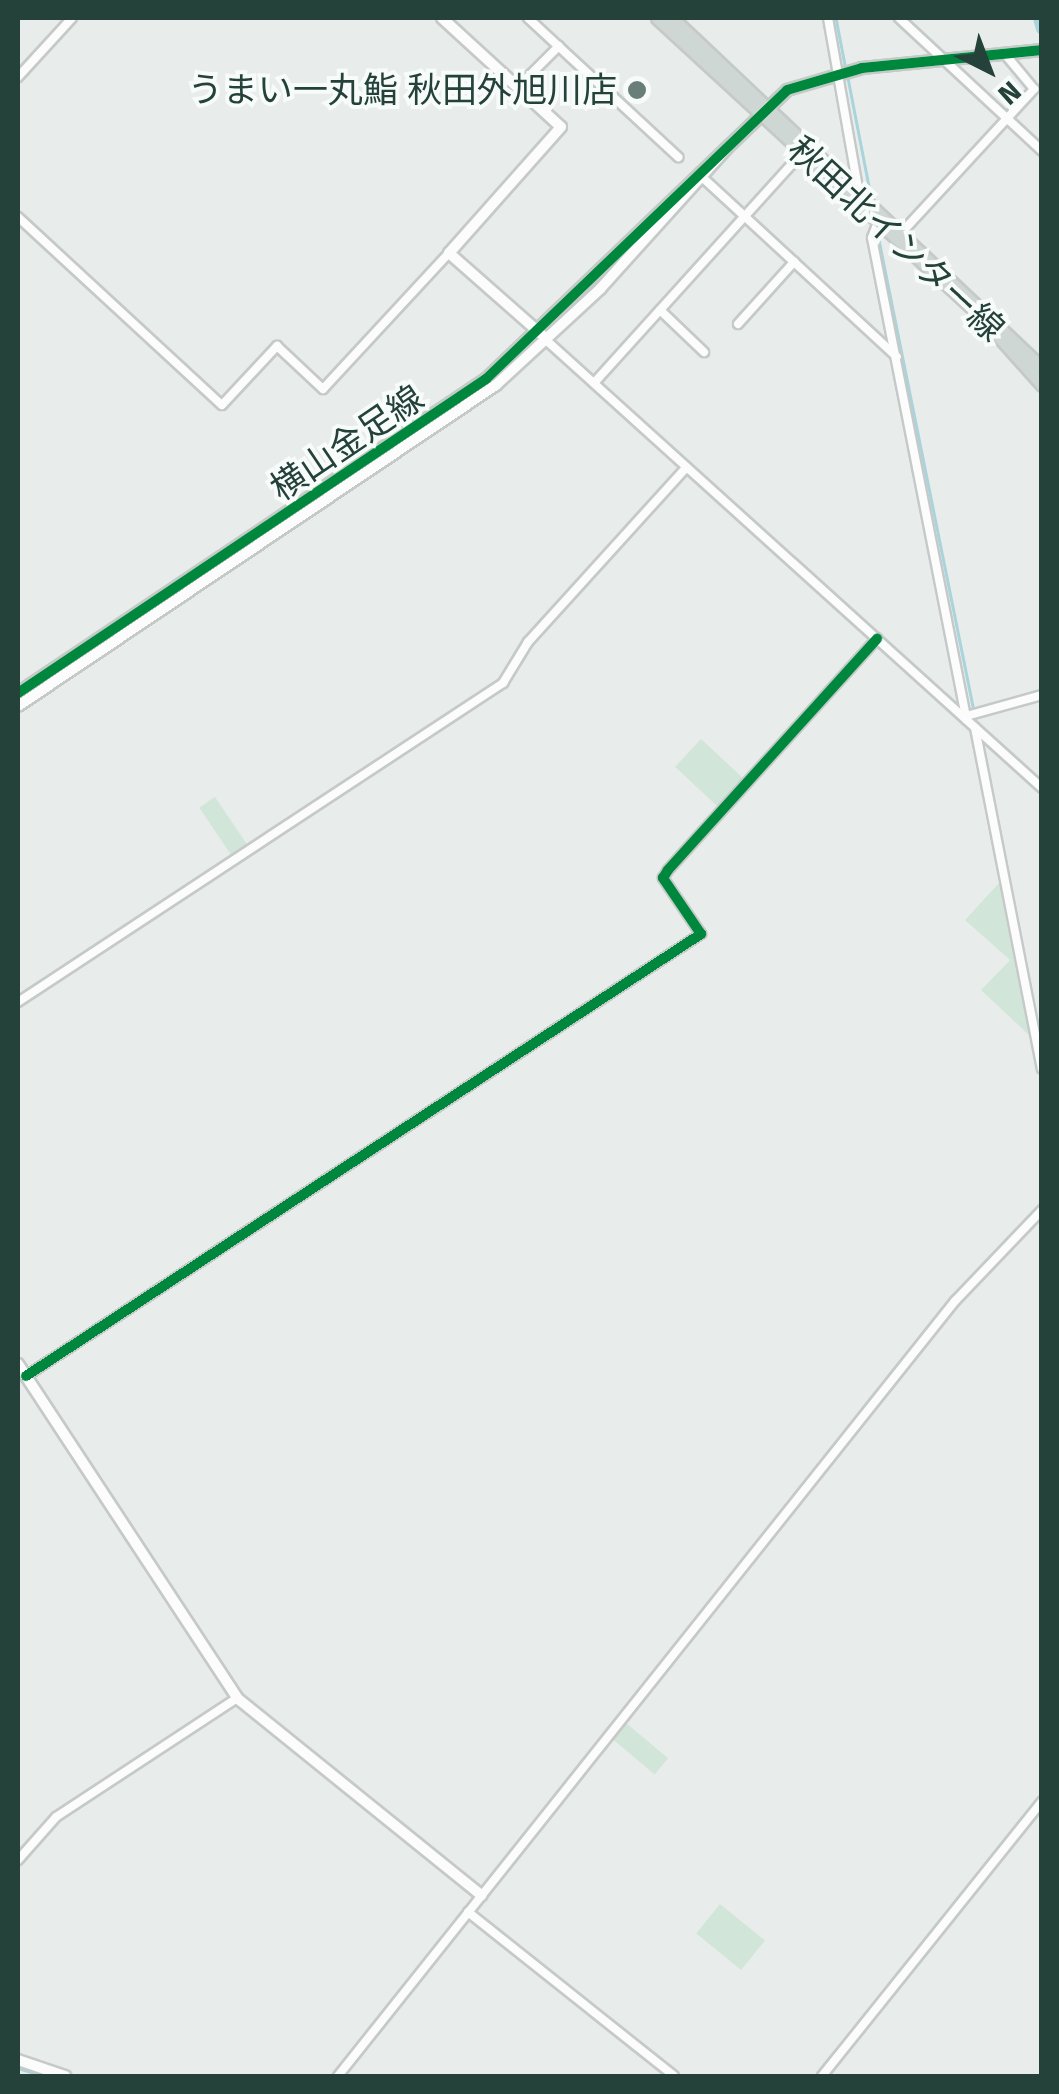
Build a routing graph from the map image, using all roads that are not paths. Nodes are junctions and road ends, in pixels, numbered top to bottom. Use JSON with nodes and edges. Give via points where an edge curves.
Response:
{"nodes":[{"id":1,"x":72,"y":18,"type":"edge"},
{"id":2,"x":442,"y":18,"type":"edge"},
{"id":3,"x":528,"y":18,"type":"edge"},
{"id":4,"x":657,"y":18,"type":"edge"},
{"id":5,"x":672,"y":18,"type":"edge"},
{"id":6,"x":828,"y":18,"type":"edge"},
{"id":7,"x":899,"y":18,"type":"edge"},
{"id":8,"x":559,"y":46,"type":"junction"},
{"id":9,"x":1036,"y":51,"type":"edge"},
{"id":10,"x":1004,"y":53,"type":"junction"},
{"id":11,"x":940,"y":57,"type":"junction"},
{"id":12,"x":844,"y":71,"type":"junction"},
{"id":13,"x":18,"y":77,"type":"edge"},
{"id":14,"x":518,"y":88,"type":"junction"},
{"id":15,"x":763,"y":108,"type":"junction"},
{"id":16,"x":1007,"y":118,"type":"junction"},
{"id":17,"x":1042,"y":151,"type":"edge"},
{"id":18,"x":804,"y":152,"type":"junction"},
{"id":19,"x":678,"y":157,"type":"dead end"},
{"id":20,"x":702,"y":177,"type":"junction"},
{"id":21,"x":873,"y":212,"type":"junction"},
{"id":22,"x":18,"y":217,"type":"edge"},
{"id":23,"x":745,"y":217,"type":"junction"},
{"id":24,"x":904,"y":230,"type":"junction"},
{"id":25,"x":448,"y":253,"type":"junction"},
{"id":26,"x":794,"y":262,"type":"junction"},
{"id":27,"x":660,"y":310,"type":"junction"},
{"id":28,"x":738,"y":324,"type":"dead end"},
{"id":29,"x":543,"y":336,"type":"junction"},
{"id":30,"x":704,"y":352,"type":"dead end"},
{"id":31,"x":896,"y":356,"type":"junction"},
{"id":32,"x":1042,"y":368,"type":"edge"},
{"id":33,"x":594,"y":382,"type":"junction"},
{"id":34,"x":1042,"y":385,"type":"edge"},
{"id":35,"x":686,"y":468,"type":"junction"},
{"id":36,"x":877,"y":639,"type":"junction"},
{"id":37,"x":18,"y":693,"type":"edge"},
{"id":38,"x":1042,"y":694,"type":"edge"},
{"id":39,"x":18,"y":706,"type":"edge"},
{"id":40,"x":971,"y":716,"type":"junction"},
{"id":41,"x":978,"y":730,"type":"junction"},
{"id":42,"x":1042,"y":788,"type":"edge"},
{"id":43,"x":18,"y":1002,"type":"edge"},
{"id":44,"x":1042,"y":1068,"type":"edge"},
{"id":45,"x":1042,"y":1210,"type":"edge"},
{"id":46,"x":18,"y":1364,"type":"edge"},
{"id":47,"x":26,"y":1376,"type":"junction"},
{"id":48,"x":237,"y":1698,"type":"junction"},
{"id":49,"x":1042,"y":1801,"type":"edge"},
{"id":50,"x":18,"y":1860,"type":"edge"},
{"id":51,"x":481,"y":1896,"type":"junction"},
{"id":52,"x":468,"y":1912,"type":"junction"},
{"id":53,"x":18,"y":2060,"type":"edge"},
{"id":54,"x":64,"y":2076,"type":"edge"},
{"id":55,"x":338,"y":2076,"type":"edge"},
{"id":56,"x":674,"y":2076,"type":"edge"},
{"id":57,"x":822,"y":2076,"type":"edge"}],
"edges":[{"from":1,"to":13,"type":"street"},
{"from":2,"to":14,"type":"street"},
{"from":3,"to":8,"type":"street"},
{"from":4,"to":15,"type":"main road","name":"秋田北インター線"},
{"from":5,"to":15,"type":"main road","name":"秋田北インター線"},
{"from":6,"to":12,"type":"street"},
{"from":7,"to":11,"type":"street"},
{"from":8,"to":14,"type":"street"},
{"from":8,"to":19,"type":"street"},
{"from":9,"to":10,"type":"street","name":"横山金足線"},
{"from":10,"to":11,"type":"street","name":"横山金足線"},
{"from":10,"to":16,"type":"street","via":[[1034,89]]},
{"from":11,"to":12,"type":"street","name":"横山金足線"},
{"from":11,"to":16,"type":"street"},
{"from":12,"to":15,"type":"street","name":"横山金足線"},
{"from":12,"to":21,"type":"street"},
{"from":14,"to":25,"type":"street","via":[[562,127]]},
{"from":15,"to":18,"type":"main road","name":"秋田北インター線"},
{"from":15,"to":20,"type":"street","name":"横山金足線"},
{"from":15,"to":21,"type":"main road","name":"秋田北インター線"},
{"from":15,"to":29,"type":"street","name":"横山金足線"},
{"from":16,"to":17,"type":"street"},
{"from":16,"to":24,"type":"street"},
{"from":18,"to":21,"type":"main road","name":"秋田北インター線"},
{"from":18,"to":23,"type":"street"},
{"from":20,"to":23,"type":"street"},
{"from":20,"to":29,"type":"street","name":"横山金足線"},
{"from":21,"to":24,"type":"main road","name":"秋田北インター線"},
{"from":21,"to":31,"type":"street"},
{"from":21,"to":34,"type":"main road","name":"秋田北インター線"},
{"from":22,"to":25,"type":"street","via":[[222,405],[277,346],[323,388]]},
{"from":23,"to":26,"type":"street"},
{"from":23,"to":27,"type":"street"},
{"from":24,"to":32,"type":"main road","name":"秋田北インター線"},
{"from":25,"to":29,"type":"street"},
{"from":26,"to":28,"type":"street"},
{"from":26,"to":31,"type":"street"},
{"from":27,"to":30,"type":"street"},
{"from":27,"to":33,"type":"street"},
{"from":29,"to":33,"type":"street"},
{"from":29,"to":37,"type":"street","name":"横山金足線","via":[[415,433]]},
{"from":29,"to":39,"type":"street","name":"横山金足線","via":[[420,440]]},
{"from":31,"to":40,"type":"street"},
{"from":33,"to":35,"type":"street"},
{"from":35,"to":36,"type":"street"},
{"from":35,"to":43,"type":"street","via":[[528,642],[503,682]]},
{"from":36,"to":40,"type":"street"},
{"from":36,"to":47,"type":"street","via":[[668,870],[664,878],[700,934]]},
{"from":38,"to":40,"type":"street"},
{"from":40,"to":41,"type":"street"},
{"from":41,"to":42,"type":"street"},
{"from":41,"to":44,"type":"street"},
{"from":45,"to":51,"type":"street","via":[[956,1300]]},
{"from":46,"to":47,"type":"street"},
{"from":47,"to":48,"type":"street"},
{"from":48,"to":50,"type":"street","via":[[56,1816]]},
{"from":48,"to":51,"type":"street"},
{"from":49,"to":57,"type":"street"},
{"from":51,"to":52,"type":"street"},
{"from":52,"to":55,"type":"street"},
{"from":52,"to":56,"type":"street"},
{"from":53,"to":54,"type":"street"}]}
